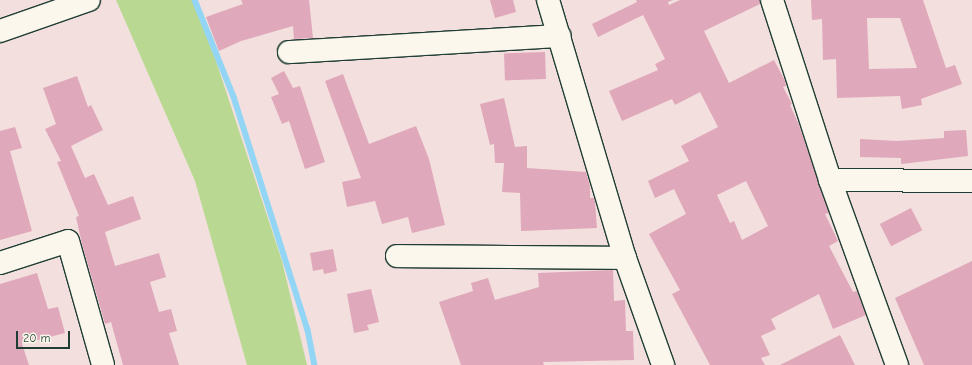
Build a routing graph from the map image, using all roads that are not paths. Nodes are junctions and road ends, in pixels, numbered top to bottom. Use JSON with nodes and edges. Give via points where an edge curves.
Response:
{"nodes":[{"id":1,"x":89,"y":0,"type":"edge"},
{"id":2,"x":548,"y":0,"type":"edge"},
{"id":3,"x":772,"y":0,"type":"edge"},
{"id":4,"x":0,"y":31,"type":"edge"},
{"id":5,"x":560,"y":36,"type":"junction"},
{"id":6,"x":289,"y":52,"type":"dead end"},
{"id":7,"x":830,"y":180,"type":"junction"},
{"id":8,"x":972,"y":181,"type":"edge"},
{"id":9,"x":397,"y":256,"type":"dead end"},
{"id":10,"x":625,"y":258,"type":"junction"},
{"id":11,"x":0,"y":262,"type":"edge"},
{"id":12,"x":103,"y":365,"type":"edge"},
{"id":13,"x":663,"y":365,"type":"edge"},
{"id":14,"x":897,"y":365,"type":"edge"}],
"edges":[{"from":1,"to":4,"type":"street"},
{"from":2,"to":5,"type":"street"},
{"from":3,"to":7,"type":"street"},
{"from":5,"to":6,"type":"street"},
{"from":5,"to":10,"type":"street"},
{"from":7,"to":8,"type":"street"},
{"from":7,"to":14,"type":"street"},
{"from":9,"to":10,"type":"street"},
{"from":10,"to":13,"type":"street"},
{"from":11,"to":12,"type":"street","via":[[68,241]]}]}
